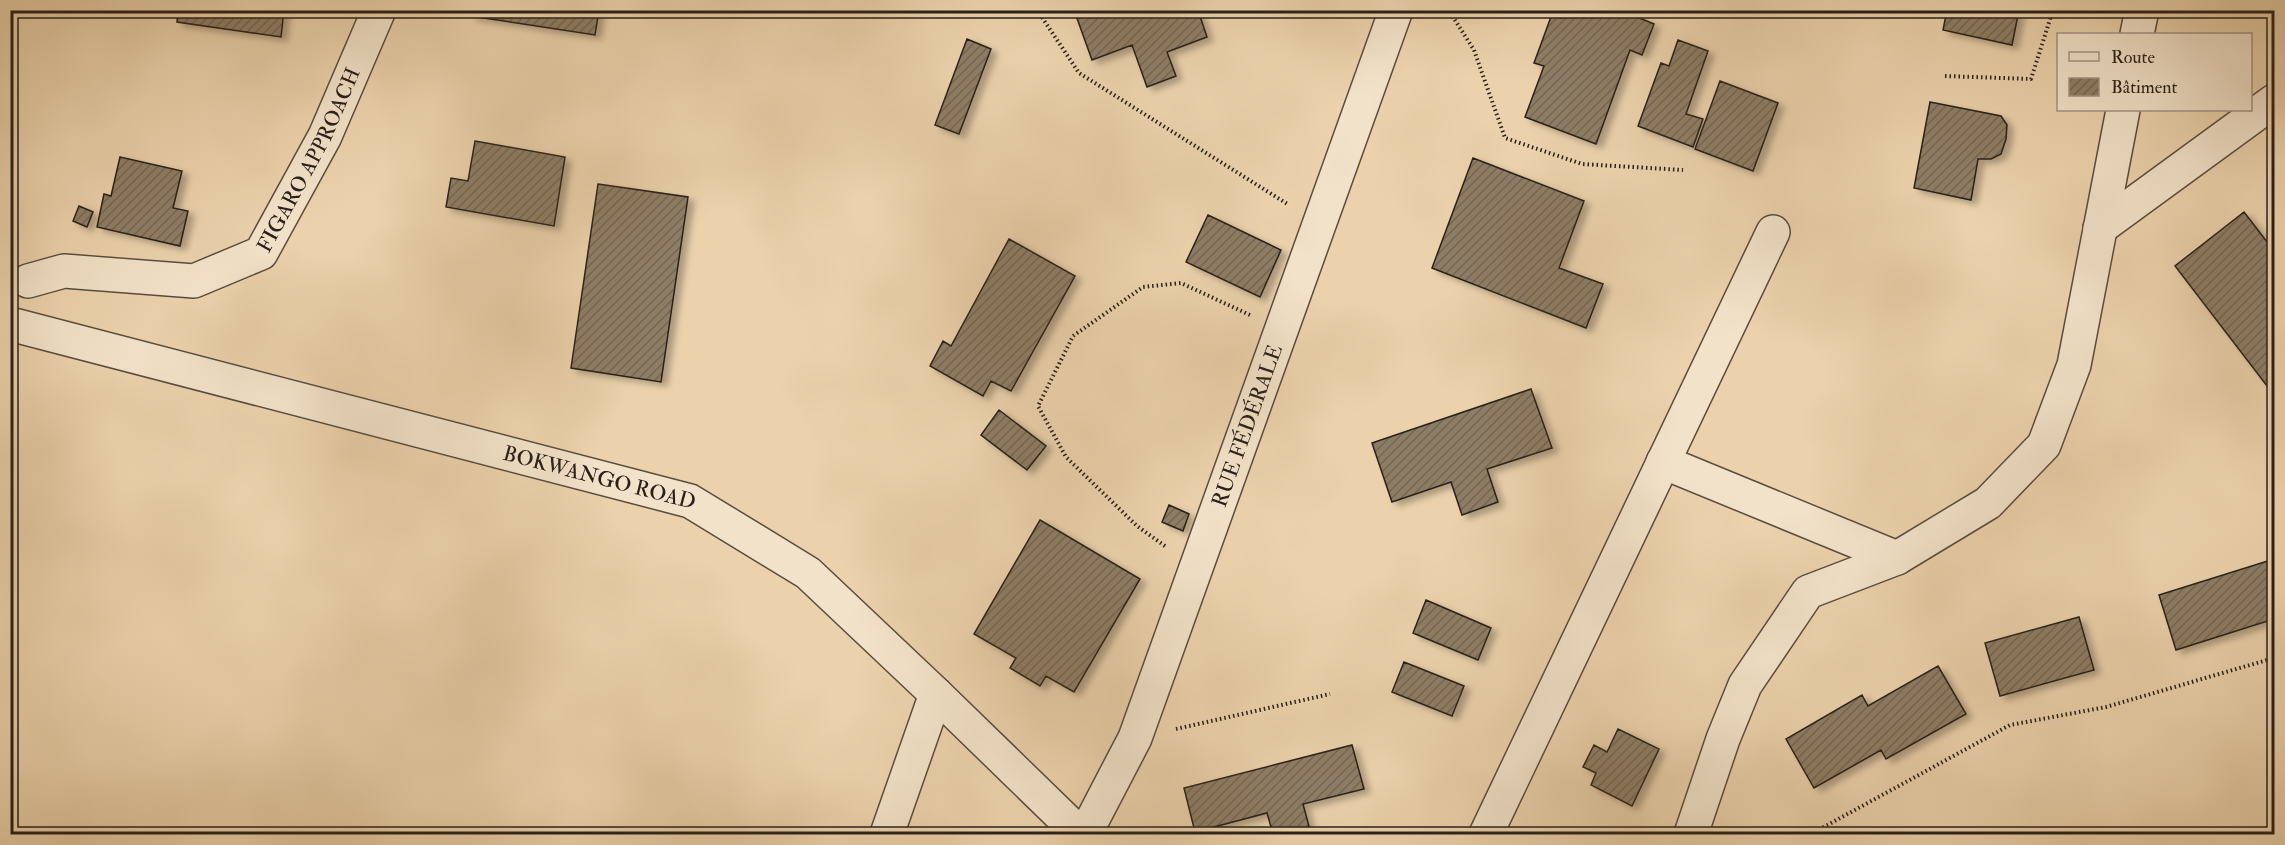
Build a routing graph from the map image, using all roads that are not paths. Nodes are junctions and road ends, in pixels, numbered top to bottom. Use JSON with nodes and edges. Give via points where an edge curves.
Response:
{"nodes":[{"id":1,"x":379,"y":10,"type":"edge"},
{"id":2,"x":1396,"y":10,"type":"edge"},
{"id":3,"x":2142,"y":10,"type":"edge"},
{"id":4,"x":2138,"y":33,"type":"edge"},
{"id":5,"x":2274,"y":101,"type":"edge"},
{"id":6,"x":2123,"y":111,"type":"edge"},
{"id":7,"x":2100,"y":228,"type":"junction"},
{"id":8,"x":1773,"y":232,"type":"dead end"},
{"id":9,"x":28,"y":281,"type":"dead end"},
{"id":10,"x":10,"y":324,"type":"edge"},
{"id":11,"x":1663,"y":462,"type":"junction"},
{"id":12,"x":1897,"y":558,"type":"junction"},
{"id":13,"x":936,"y":694,"type":"junction"},
{"id":14,"x":887,"y":834,"type":"edge"},
{"id":15,"x":1080,"y":834,"type":"edge"},
{"id":16,"x":1085,"y":834,"type":"edge"},
{"id":17,"x":1486,"y":834,"type":"edge"},
{"id":18,"x":1692,"y":834,"type":"edge"}],
"edges":[{"from":1,"to":9,"type":"street","name":"FIGARO APPROACH","via":[[325,136],[261,253],[194,281],[64,271]]},
{"from":2,"to":16,"type":"street","name":"RUE FÉDÉRALE","via":[[1135,738]]},
{"from":3,"to":4,"type":"street"},
{"from":5,"to":7,"type":"street"},
{"from":6,"to":7,"type":"street"},
{"from":7,"to":12,"type":"street","via":[[2074,365],[2044,444],[1988,503]]},
{"from":8,"to":11,"type":"street"},
{"from":10,"to":13,"type":"street","name":"BOKWANGO ROAD","via":[[690,501],[808,573]]},
{"from":11,"to":12,"type":"street"},
{"from":11,"to":17,"type":"street"},
{"from":12,"to":18,"type":"street","via":[[1808,592],[1745,685]]},
{"from":13,"to":14,"type":"street"},
{"from":13,"to":15,"type":"street","name":"BOKWANGO ROAD"}]}
